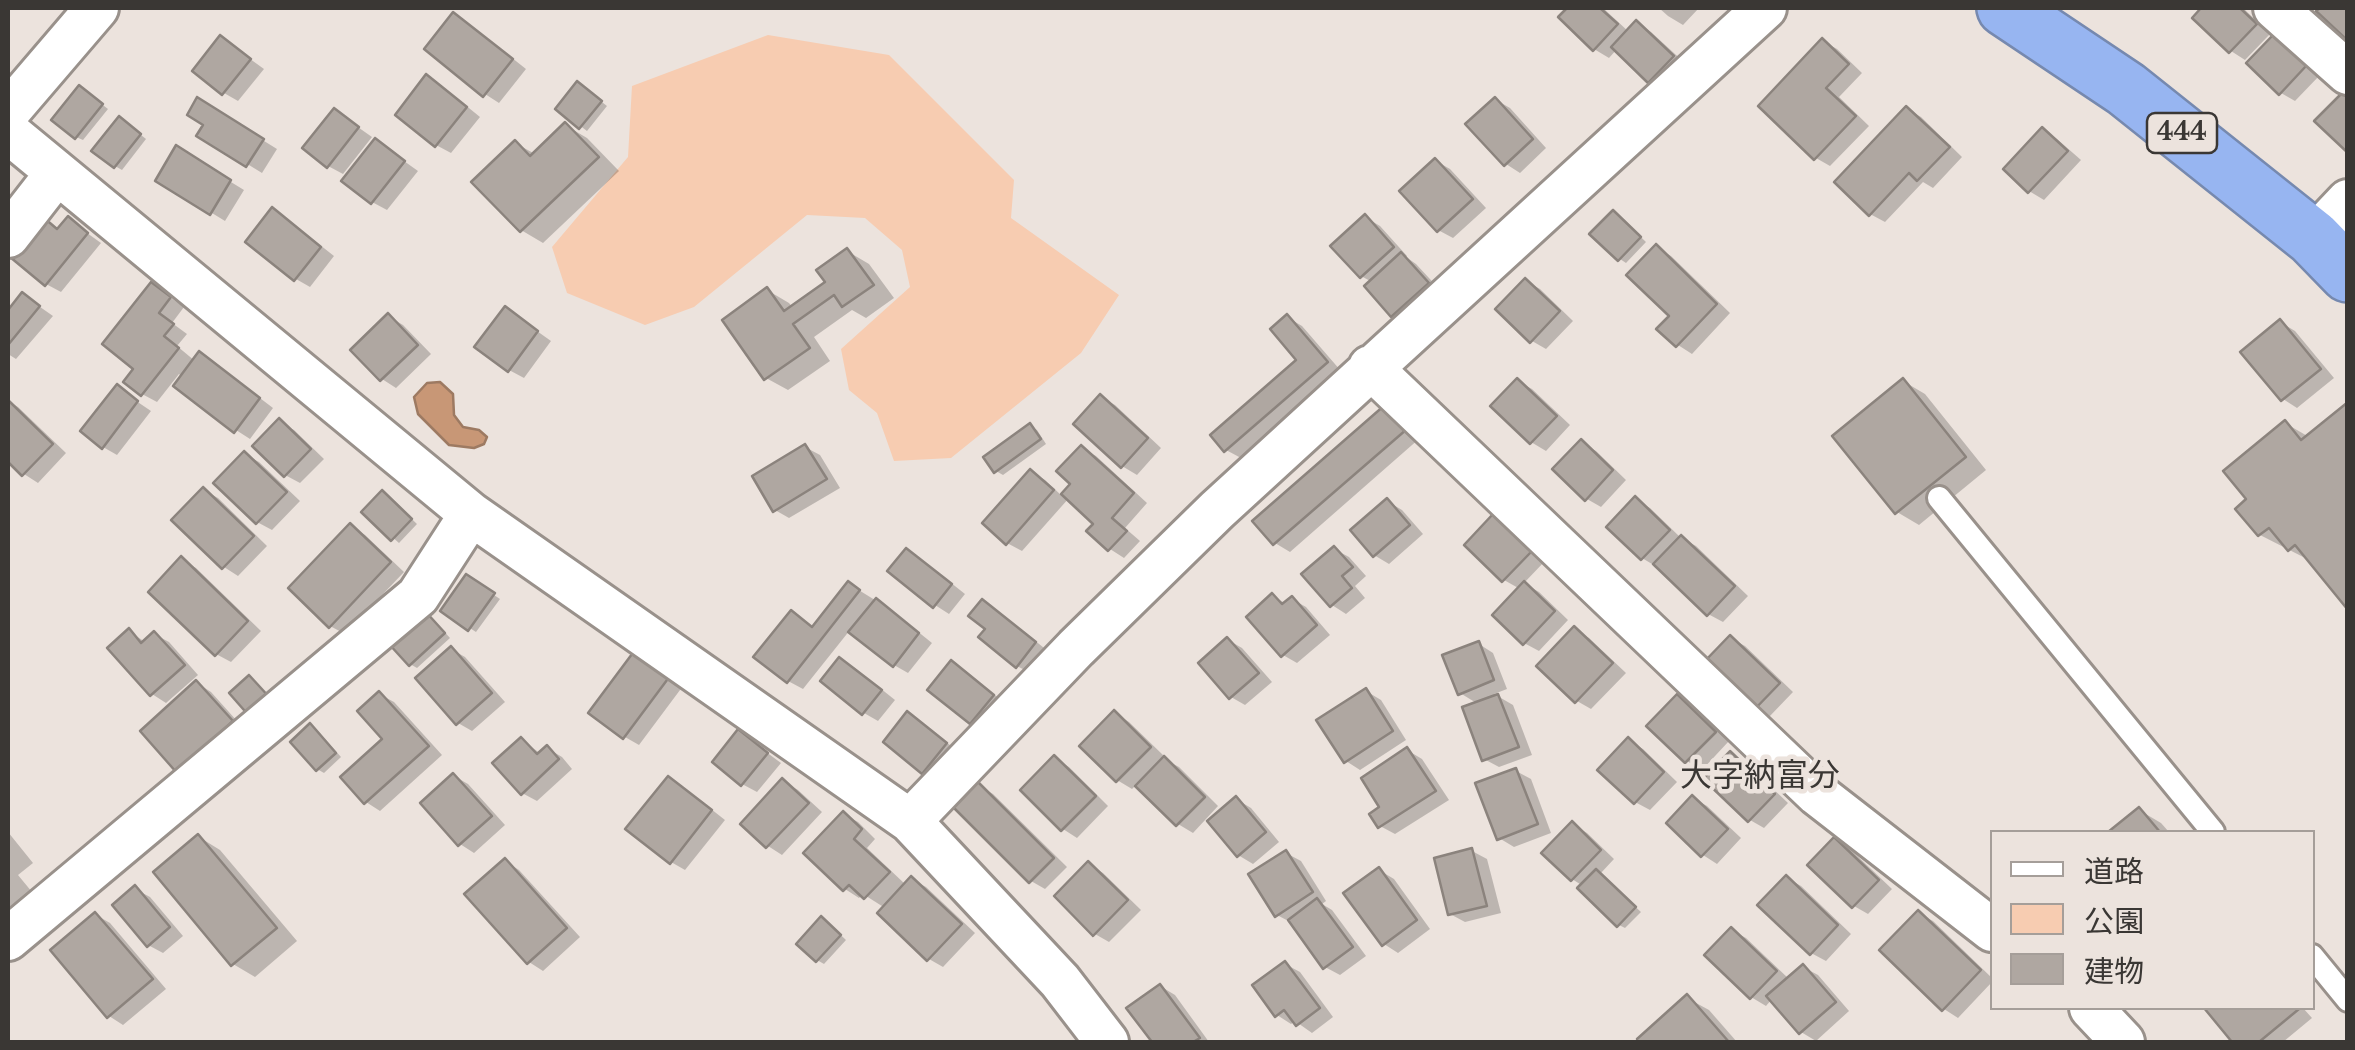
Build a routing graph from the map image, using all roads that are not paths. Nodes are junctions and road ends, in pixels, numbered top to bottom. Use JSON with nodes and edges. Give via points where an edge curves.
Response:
{"nodes":[{"id":1,"x":97,"y":8,"type":"edge"},
{"id":2,"x":1764,"y":8,"type":"edge"},
{"id":3,"x":2005,"y":8,"type":"edge"},
{"id":4,"x":2275,"y":8,"type":"edge"},
{"id":5,"x":2348,"y":73,"type":"edge"},
{"id":6,"x":8,"y":112,"type":"edge"},
{"id":7,"x":8,"y":132,"type":"edge"},
{"id":8,"x":57,"y":173,"type":"junction"},
{"id":9,"x":8,"y":236,"type":"edge"},
{"id":10,"x":2336,"y":238,"type":"edge"},
{"id":11,"x":1370,"y":367,"type":"junction"},
{"id":12,"x":1939,"y":498,"type":"dead end"},
{"id":13,"x":471,"y":514,"type":"junction"},
{"id":14,"x":910,"y":821,"type":"junction"},
{"id":15,"x":2211,"y":830,"type":"edge"},
{"id":16,"x":1990,"y":928,"type":"edge"},
{"id":17,"x":8,"y":939,"type":"edge"},
{"id":18,"x":2315,"y":960,"type":"edge"},
{"id":19,"x":2348,"y":1000,"type":"edge"},
{"id":20,"x":2093,"y":1010,"type":"edge"},
{"id":21,"x":1107,"y":1042,"type":"edge"},
{"id":22,"x":2123,"y":1042,"type":"edge"}],
"edges":[{"from":1,"to":6,"type":"street"},
{"from":2,"to":11,"type":"street"},
{"from":3,"to":10,"type":"highway","number":"444"},
{"from":4,"to":5,"type":"street"},
{"from":7,"to":8,"type":"street"},
{"from":8,"to":9,"type":"street"},
{"from":8,"to":13,"type":"street"},
{"from":11,"to":14,"type":"street","via":[[1076,648]]},
{"from":11,"to":16,"type":"street","via":[[1817,794]]},
{"from":12,"to":15,"type":"lane"},
{"from":13,"to":14,"type":"street"},
{"from":13,"to":17,"type":"street","via":[[418,596]]},
{"from":14,"to":21,"type":"street","via":[[1060,981]]},
{"from":18,"to":19,"type":"lane"},
{"from":20,"to":22,"type":"street"}]}
